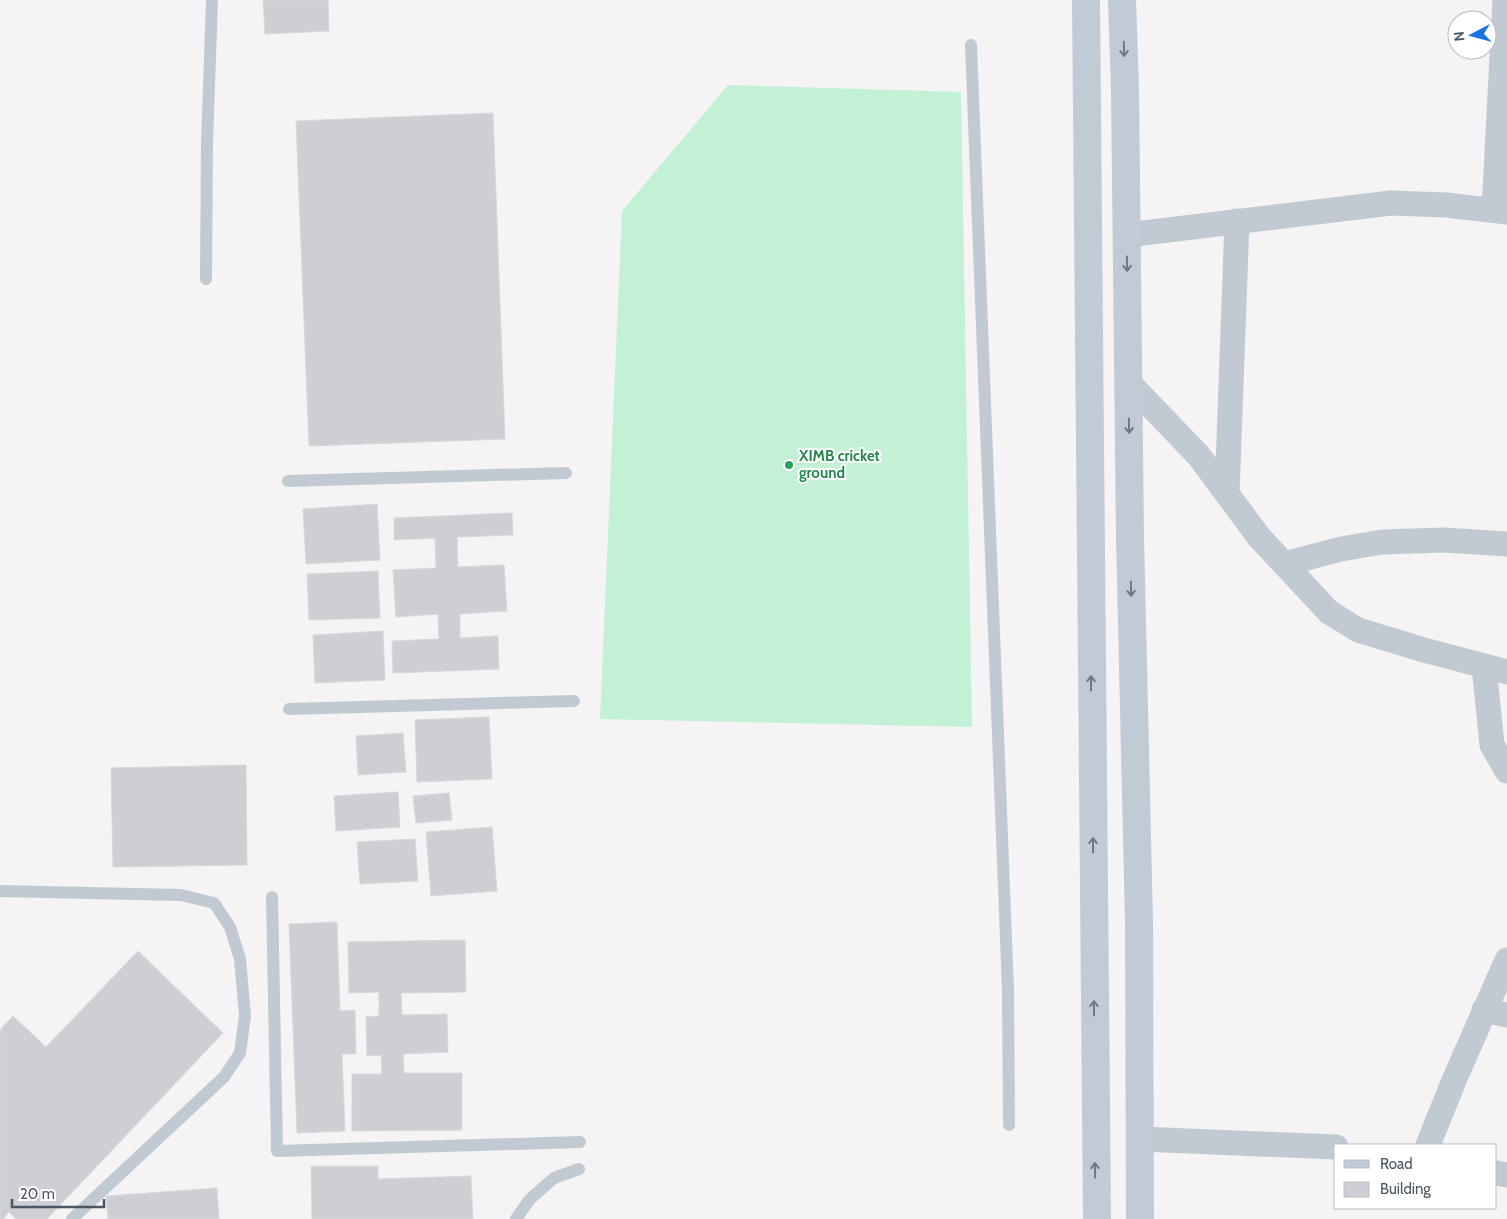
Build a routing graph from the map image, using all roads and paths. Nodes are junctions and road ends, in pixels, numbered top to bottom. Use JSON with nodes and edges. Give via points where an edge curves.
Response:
{"nodes":[{"id":1,"x":212,"y":0,"type":"edge"},
{"id":2,"x":1086,"y":0,"type":"edge"},
{"id":3,"x":1122,"y":0,"type":"edge"},
{"id":4,"x":1505,"y":0,"type":"edge"},
{"id":5,"x":971,"y":45,"type":"dead end"},
{"id":6,"x":1501,"y":211,"type":"edge"},
{"id":7,"x":1237,"y":221,"type":"junction"},
{"id":8,"x":1127,"y":235,"type":"junction"},
{"id":9,"x":206,"y":279,"type":"dead end"},
{"id":10,"x":1129,"y":383,"type":"junction"},
{"id":11,"x":566,"y":473,"type":"dead end"},
{"id":12,"x":288,"y":481,"type":"dead end"},
{"id":13,"x":1227,"y":494,"type":"junction"},
{"id":14,"x":1507,"y":544,"type":"edge"},
{"id":15,"x":1284,"y":564,"type":"junction"},
{"id":16,"x":1496,"y":669,"type":"edge"},
{"id":17,"x":574,"y":701,"type":"dead end"},
{"id":18,"x":289,"y":709,"type":"dead end"},
{"id":19,"x":1507,"y":771,"type":"edge"},
{"id":20,"x":0,"y":891,"type":"edge"},
{"id":21,"x":272,"y":897,"type":"dead end"},
{"id":22,"x":1507,"y":960,"type":"edge"},
{"id":23,"x":1496,"y":1013,"type":"edge"},
{"id":24,"x":1009,"y":1125,"type":"dead end"},
{"id":25,"x":1140,"y":1139,"type":"junction"},
{"id":26,"x":580,"y":1142,"type":"dead end"},
{"id":27,"x":1428,"y":1144,"type":"edge"},
{"id":28,"x":1334,"y":1147,"type":"edge"},
{"id":29,"x":579,"y":1168,"type":"dead end"},
{"id":30,"x":72,"y":1219,"type":"edge"},
{"id":31,"x":516,"y":1219,"type":"edge"},
{"id":32,"x":1096,"y":1219,"type":"edge"},
{"id":33,"x":1140,"y":1219,"type":"edge"}],
"edges":[{"from":1,"to":9,"type":"lane"},
{"from":32,"to":2,"type":"street","one_way":true},
{"from":3,"to":8,"type":"street","one_way":true},
{"from":4,"to":6,"type":"street"},
{"from":5,"to":24,"type":"lane","via":[[1008,990]]},
{"from":6,"to":7,"type":"street","via":[[1391,203]]},
{"from":7,"to":8,"type":"street"},
{"from":7,"to":13,"type":"street"},
{"from":8,"to":10,"type":"street","one_way":true},
{"from":10,"to":13,"type":"street","via":[[1199,456]]},
{"from":10,"to":25,"type":"street","one_way":true},
{"from":11,"to":12,"type":"lane"},
{"from":13,"to":15,"type":"street"},
{"from":14,"to":15,"type":"street","via":[[1444,540],[1382,542]]},
{"from":15,"to":16,"type":"street","via":[[1329,612],[1358,630]]},
{"from":16,"to":19,"type":"street","via":[[1492,745]]},
{"from":17,"to":18,"type":"lane"},
{"from":20,"to":30,"type":"lane","via":[[181,895],[214,903],[230,927],[240,959],[245,1016],[240,1053],[224,1076]]},
{"from":21,"to":26,"type":"lane","via":[[278,1151]]},
{"from":22,"to":23,"type":"street"},
{"from":23,"to":27,"type":"street","via":[[1455,1078]]},
{"from":25,"to":28,"type":"street"},
{"from":25,"to":33,"type":"street"},
{"from":29,"to":31,"type":"lane","via":[[554,1178],[530,1200]]}]}
